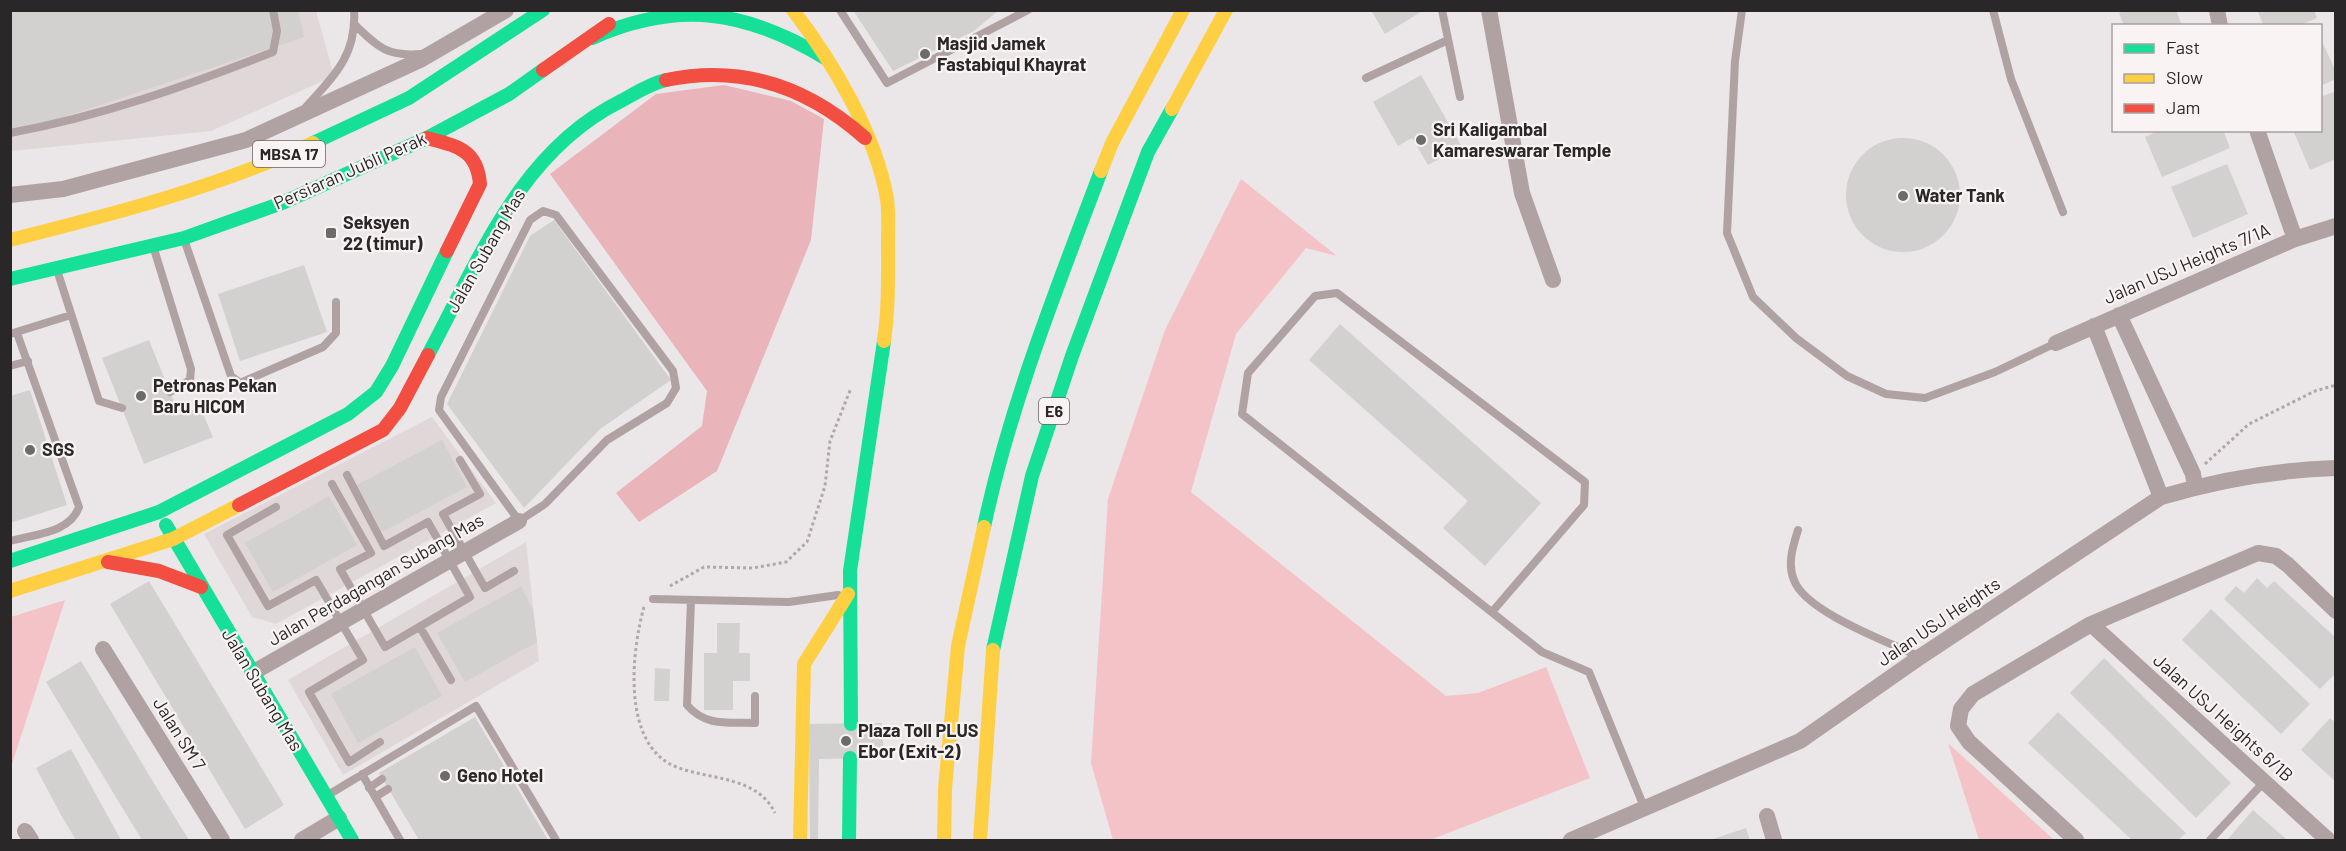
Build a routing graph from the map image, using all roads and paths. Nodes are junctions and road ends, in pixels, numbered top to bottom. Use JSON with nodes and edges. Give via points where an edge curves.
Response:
{"nodes":[{"id":1,"x":273,"y":10,"type":"edge"},
{"id":2,"x":354,"y":10,"type":"edge"},
{"id":3,"x":506,"y":10,"type":"edge"},
{"id":4,"x":543,"y":10,"type":"edge"},
{"id":5,"x":626,"y":10,"type":"edge"},
{"id":6,"x":793,"y":10,"type":"edge"},
{"id":7,"x":840,"y":10,"type":"edge"},
{"id":8,"x":1028,"y":10,"type":"edge"},
{"id":9,"x":1183,"y":10,"type":"edge"},
{"id":10,"x":1226,"y":10,"type":"edge"},
{"id":11,"x":1442,"y":10,"type":"edge"},
{"id":12,"x":1489,"y":10,"type":"edge"},
{"id":13,"x":1742,"y":10,"type":"edge"},
{"id":14,"x":1993,"y":10,"type":"edge"},
{"id":15,"x":355,"y":25,"type":"junction"},
{"id":16,"x":592,"y":38,"type":"junction"},
{"id":17,"x":1448,"y":40,"type":"junction"},
{"id":18,"x":432,"y":53,"type":"junction"},
{"id":19,"x":831,"y":62,"type":"junction"},
{"id":20,"x":1365,"y":78,"type":"dead end"},
{"id":21,"x":1460,"y":97,"type":"dead end"},
{"id":22,"x":296,"y":118,"type":"junction"},
{"id":23,"x":2258,"y":132,"type":"edge"},
{"id":24,"x":10,"y":133,"type":"edge"},
{"id":25,"x":427,"y":138,"type":"junction"},
{"id":26,"x":869,"y":142,"type":"junction"},
{"id":27,"x":10,"y":195,"type":"edge"},
{"id":28,"x":2063,"y":212,"type":"dead end"},
{"id":29,"x":2336,"y":226,"type":"edge"},
{"id":30,"x":184,"y":238,"type":"junction"},
{"id":31,"x":2295,"y":239,"type":"junction"},
{"id":32,"x":10,"y":240,"type":"edge"},
{"id":33,"x":153,"y":245,"type":"junction"},
{"id":34,"x":57,"y":269,"type":"junction"},
{"id":35,"x":10,"y":279,"type":"edge"},
{"id":36,"x":1553,"y":280,"type":"dead end"},
{"id":37,"x":336,"y":302,"type":"dead end"},
{"id":38,"x":70,"y":315,"type":"junction"},
{"id":39,"x":2119,"y":315,"type":"junction"},
{"id":40,"x":2094,"y":326,"type":"junction"},
{"id":41,"x":14,"y":333,"type":"edge"},
{"id":42,"x":2056,"y":343,"type":"joint"},
{"id":43,"x":28,"y":361,"type":"junction"},
{"id":44,"x":10,"y":366,"type":"edge"},
{"id":45,"x":2336,"y":385,"type":"edge"},
{"id":46,"x":170,"y":392,"type":"dead end"},
{"id":47,"x":122,"y":408,"type":"dead end"},
{"id":48,"x":460,"y":460,"type":"dead end"},
{"id":49,"x":2336,"y":468,"type":"edge"},
{"id":50,"x":347,"y":475,"type":"dead end"},
{"id":51,"x":2194,"y":480,"type":"junction"},
{"id":52,"x":215,"y":483,"type":"junction"},
{"id":53,"x":332,"y":484,"type":"dead end"},
{"id":54,"x":244,"y":490,"type":"junction"},
{"id":55,"x":2161,"y":497,"type":"junction"},
{"id":56,"x":276,"y":507,"type":"dead end"},
{"id":57,"x":159,"y":512,"type":"junction"},
{"id":58,"x":519,"y":521,"type":"junction"},
{"id":59,"x":1798,"y":530,"type":"dead end"},
{"id":60,"x":173,"y":539,"type":"junction"},
{"id":61,"x":10,"y":541,"type":"edge"},
{"id":62,"x":464,"y":552,"type":"junction"},
{"id":63,"x":10,"y":561,"type":"edge"},
{"id":64,"x":105,"y":561,"type":"junction"},
{"id":65,"x":449,"y":561,"type":"junction"},
{"id":66,"x":514,"y":571,"type":"dead end"},
{"id":67,"x":201,"y":587,"type":"junction"},
{"id":68,"x":10,"y":591,"type":"edge"},
{"id":69,"x":848,"y":594,"type":"junction"},
{"id":70,"x":653,"y":599,"type":"dead end"},
{"id":71,"x":691,"y":600,"type":"junction"},
{"id":72,"x":364,"y":609,"type":"junction"},
{"id":73,"x":2336,"y":611,"type":"edge"},
{"id":74,"x":1492,"y":612,"type":"junction"},
{"id":75,"x":341,"y":623,"type":"junction"},
{"id":76,"x":2091,"y":624,"type":"junction"},
{"id":77,"x":420,"y":627,"type":"junction"},
{"id":78,"x":104,"y":649,"type":"dead end"},
{"id":79,"x":1920,"y":657,"type":"junction"},
{"id":80,"x":252,"y":673,"type":"junction"},
{"id":81,"x":451,"y":680,"type":"dead end"},
{"id":82,"x":755,"y":696,"type":"dead end"},
{"id":83,"x":851,"y":724,"type":"dead end"},
{"id":84,"x":381,"y":742,"type":"dead end"},
{"id":85,"x":850,"y":758,"type":"dead end"},
{"id":86,"x":362,"y":774,"type":"junction"},
{"id":87,"x":382,"y":779,"type":"dead end"},
{"id":88,"x":2264,"y":782,"type":"junction"},
{"id":89,"x":369,"y":788,"type":"junction"},
{"id":90,"x":388,"y":789,"type":"dead end"},
{"id":91,"x":325,"y":797,"type":"junction"},
{"id":92,"x":375,"y":797,"type":"junction"},
{"id":93,"x":1644,"y":807,"type":"junction"},
{"id":94,"x":1767,"y":816,"type":"dead end"},
{"id":95,"x":339,"y":818,"type":"junction"},
{"id":96,"x":222,"y":840,"type":"edge"},
{"id":97,"x":302,"y":840,"type":"edge"},
{"id":98,"x":352,"y":840,"type":"edge"},
{"id":99,"x":400,"y":840,"type":"edge"},
{"id":100,"x":556,"y":840,"type":"edge"},
{"id":101,"x":800,"y":840,"type":"edge"},
{"id":102,"x":849,"y":840,"type":"edge"},
{"id":103,"x":944,"y":840,"type":"edge"},
{"id":104,"x":980,"y":840,"type":"edge"},
{"id":105,"x":1571,"y":840,"type":"edge"},
{"id":106,"x":1774,"y":840,"type":"edge"},
{"id":107,"x":2076,"y":840,"type":"edge"},
{"id":108,"x":2210,"y":840,"type":"edge"},
{"id":109,"x":2328,"y":840,"type":"edge"}],
"edges":[{"from":1,"to":24,"type":"lane","via":[[277,31],[273,52],[172,91],[70,122]]},
{"from":2,"to":15,"type":"lane"},
{"from":3,"to":18,"type":"street"},
{"from":4,"to":32,"type":"main road","number":"MBSA 17","via":[[409,98],[280,158],[143,207]]},
{"from":5,"to":16,"type":"main road","name":"Persiaran Jubli Perak","number":"MBSA 17"},
{"from":6,"to":19,"type":"main road"},
{"from":7,"to":8,"type":"lane","via":[[887,83]]},
{"from":9,"to":103,"type":"main road","number":"E6","via":[[1112,143],[1035,345],[996,470],[958,646]]},
{"from":10,"to":104,"type":"main road","number":"E6","via":[[1148,152],[1032,476],[992,653]]},
{"from":11,"to":17,"type":"lane"},
{"from":12,"to":36,"type":"street","via":[[1522,193]]},
{"from":13,"to":42,"type":"lane","via":[[1735,61],[1727,233],[1753,297],[1796,338],[1846,376],[1886,394],[1925,398],[1995,372]]},
{"from":14,"to":28,"type":"lane","via":[[2011,79]]},
{"from":15,"to":18,"type":"lane","via":[[377,46],[399,56]]},
{"from":15,"to":22,"type":"lane","via":[[350,51],[335,75]]},
{"from":16,"to":19,"type":"main road","via":[[648,17],[712,13],[780,35]]},
{"from":16,"to":25,"type":"main road","name":"Persiaran Jubli Perak","number":"MBSA 17","via":[[509,94]]},
{"from":17,"to":20,"type":"lane"},
{"from":17,"to":21,"type":"lane"},
{"from":18,"to":22,"type":"street"},
{"from":19,"to":26,"type":"main road"},
{"from":22,"to":27,"type":"street","via":[[246,140],[63,189]]},
{"from":23,"to":31,"type":"street"},
{"from":25,"to":30,"type":"main road","name":"Persiaran Jubli Perak","number":"MBSA 17","via":[[282,203]]},
{"from":25,"to":52,"type":"main road","name":"Jalan Subang Mas","via":[[472,156],[480,168],[480,184],[392,366],[376,392],[348,414]]},
{"from":26,"to":54,"type":"main road","name":"Jalan Subang Mas","via":[[836,112],[812,98],[782,84],[744,75],[655,82],[594,115],[533,171],[510,202],[400,408],[383,430]]},
{"from":26,"to":69,"type":"main road","via":[[886,200],[889,304]]},
{"from":29,"to":31,"type":"street","name":"Jalan USJ Heights 7/1A"},
{"from":30,"to":33,"type":"main road","name":"Persiaran Jubli Perak","number":"MBSA 17"},
{"from":30,"to":37,"type":"lane","via":[[231,376],[240,383],[323,347],[336,333]]},
{"from":31,"to":39,"type":"street","name":"Jalan USJ Heights 7/1A"},
{"from":33,"to":34,"type":"main road","name":"Persiaran Jubli Perak","number":"MBSA 17"},
{"from":33,"to":46,"type":"lane","via":[[191,369],[190,380]]},
{"from":34,"to":35,"type":"main road","name":"Persiaran Jubli Perak","number":"MBSA 17"},
{"from":34,"to":38,"type":"lane"},
{"from":38,"to":41,"type":"lane"},
{"from":38,"to":47,"type":"lane","via":[[99,401]]},
{"from":39,"to":40,"type":"street","name":"Jalan USJ Heights 7/1A"},
{"from":39,"to":51,"type":"street"},
{"from":40,"to":42,"type":"street","name":"Jalan USJ Heights 7/1A"},
{"from":40,"to":55,"type":"street"},
{"from":41,"to":43,"type":"lane"},
{"from":43,"to":44,"type":"lane"},
{"from":43,"to":61,"type":"lane","via":[[79,507],[66,526]]},
{"from":45,"to":51,"type":"path","via":[[2249,424]]},
{"from":48,"to":62,"type":"lane","via":[[480,494],[443,514]]},
{"from":49,"to":51,"type":"street","name":"Jalan USJ Heights"},
{"from":50,"to":65,"type":"lane","via":[[384,546],[428,522]]},
{"from":51,"to":55,"type":"street","name":"Jalan USJ Heights"},
{"from":52,"to":54,"type":"main road"},
{"from":52,"to":57,"type":"main road","name":"Jalan Subang Mas"},
{"from":53,"to":72,"type":"lane","via":[[371,553],[340,569]]},
{"from":54,"to":60,"type":"main road","name":"Jalan Subang Mas"},
{"from":55,"to":79,"type":"street","name":"Jalan USJ Heights"},
{"from":56,"to":75,"type":"lane","via":[[227,536],[268,606],[316,580]]},
{"from":57,"to":60,"type":"main road","name":"Jalan Subang Mas"},
{"from":57,"to":63,"type":"main road","name":"Jalan Subang Mas"},
{"from":58,"to":58,"type":"lane","via":[[545,504],[607,440],[667,403],[676,388],[673,371],[556,215],[543,212],[530,220],[441,397],[439,410]]},
{"from":58,"to":62,"type":"street","name":"Jalan Perdagangan Subang Mas"},
{"from":59,"to":79,"type":"lane","via":[[1791,552],[1794,581],[1818,609]]},
{"from":60,"to":64,"type":"main road","name":"Jalan Subang Mas"},
{"from":60,"to":67,"type":"main road","name":"Jalan Subang Mas"},
{"from":62,"to":65,"type":"street","name":"Jalan Perdagangan Subang Mas"},
{"from":62,"to":66,"type":"lane","via":[[485,588]]},
{"from":64,"to":67,"type":"main road","via":[[159,571]]},
{"from":64,"to":68,"type":"main road","name":"Jalan Subang Mas"},
{"from":65,"to":72,"type":"street","name":"Jalan Perdagangan Subang Mas"},
{"from":65,"to":77,"type":"lane","via":[[470,597]]},
{"from":67,"to":80,"type":"main road","name":"Jalan Subang Mas"},
{"from":69,"to":71,"type":"lane","via":[[789,602]]},
{"from":69,"to":83,"type":"main road"},
{"from":69,"to":101,"type":"main road","via":[[804,664]]},
{"from":70,"to":71,"type":"lane"},
{"from":71,"to":82,"type":"lane","via":[[687,705],[697,716],[709,721],[754,723]]},
{"from":72,"to":75,"type":"street","name":"Jalan Perdagangan Subang Mas"},
{"from":72,"to":77,"type":"lane","via":[[385,647]]},
{"from":73,"to":76,"type":"street","via":[[2276,556],[2258,553]]},
{"from":74,"to":74,"type":"lane","via":[[1242,414],[1248,373],[1315,296],[1337,293],[1585,482],[1584,505]]},
{"from":74,"to":93,"type":"lane","via":[[1542,652],[1588,672]]},
{"from":75,"to":80,"type":"street","name":"Jalan Perdagangan Subang Mas"},
{"from":75,"to":84,"type":"lane","via":[[363,660],[309,692],[349,762]]},
{"from":76,"to":88,"type":"street","name":"Jalan USJ Heights 6/1B"},
{"from":76,"to":107,"type":"street","via":[[1973,694],[1961,709],[1958,726],[1969,742]]},
{"from":77,"to":81,"type":"lane"},
{"from":78,"to":96,"type":"street","name":"Jalan SM 7"},
{"from":79,"to":93,"type":"street","name":"Jalan USJ Heights","via":[[1800,741]]},
{"from":80,"to":91,"type":"main road","name":"Jalan Subang Mas"},
{"from":85,"to":102,"type":"main road"},
{"from":86,"to":89,"type":"lane"},
{"from":86,"to":91,"type":"lane"},
{"from":86,"to":100,"type":"lane","via":[[476,706]]},
{"from":87,"to":89,"type":"lane"},
{"from":88,"to":108,"type":"lane"},
{"from":88,"to":109,"type":"street","name":"Jalan USJ Heights 6/1B"},
{"from":89,"to":92,"type":"lane"},
{"from":90,"to":92,"type":"lane"},
{"from":91,"to":95,"type":"main road","name":"Jalan Subang Mas"},
{"from":92,"to":99,"type":"lane"},
{"from":93,"to":105,"type":"street","name":"Jalan USJ Heights"},
{"from":94,"to":106,"type":"street"},
{"from":95,"to":97,"type":"street"},
{"from":95,"to":98,"type":"main road","name":"Jalan Subang Mas"}]}
